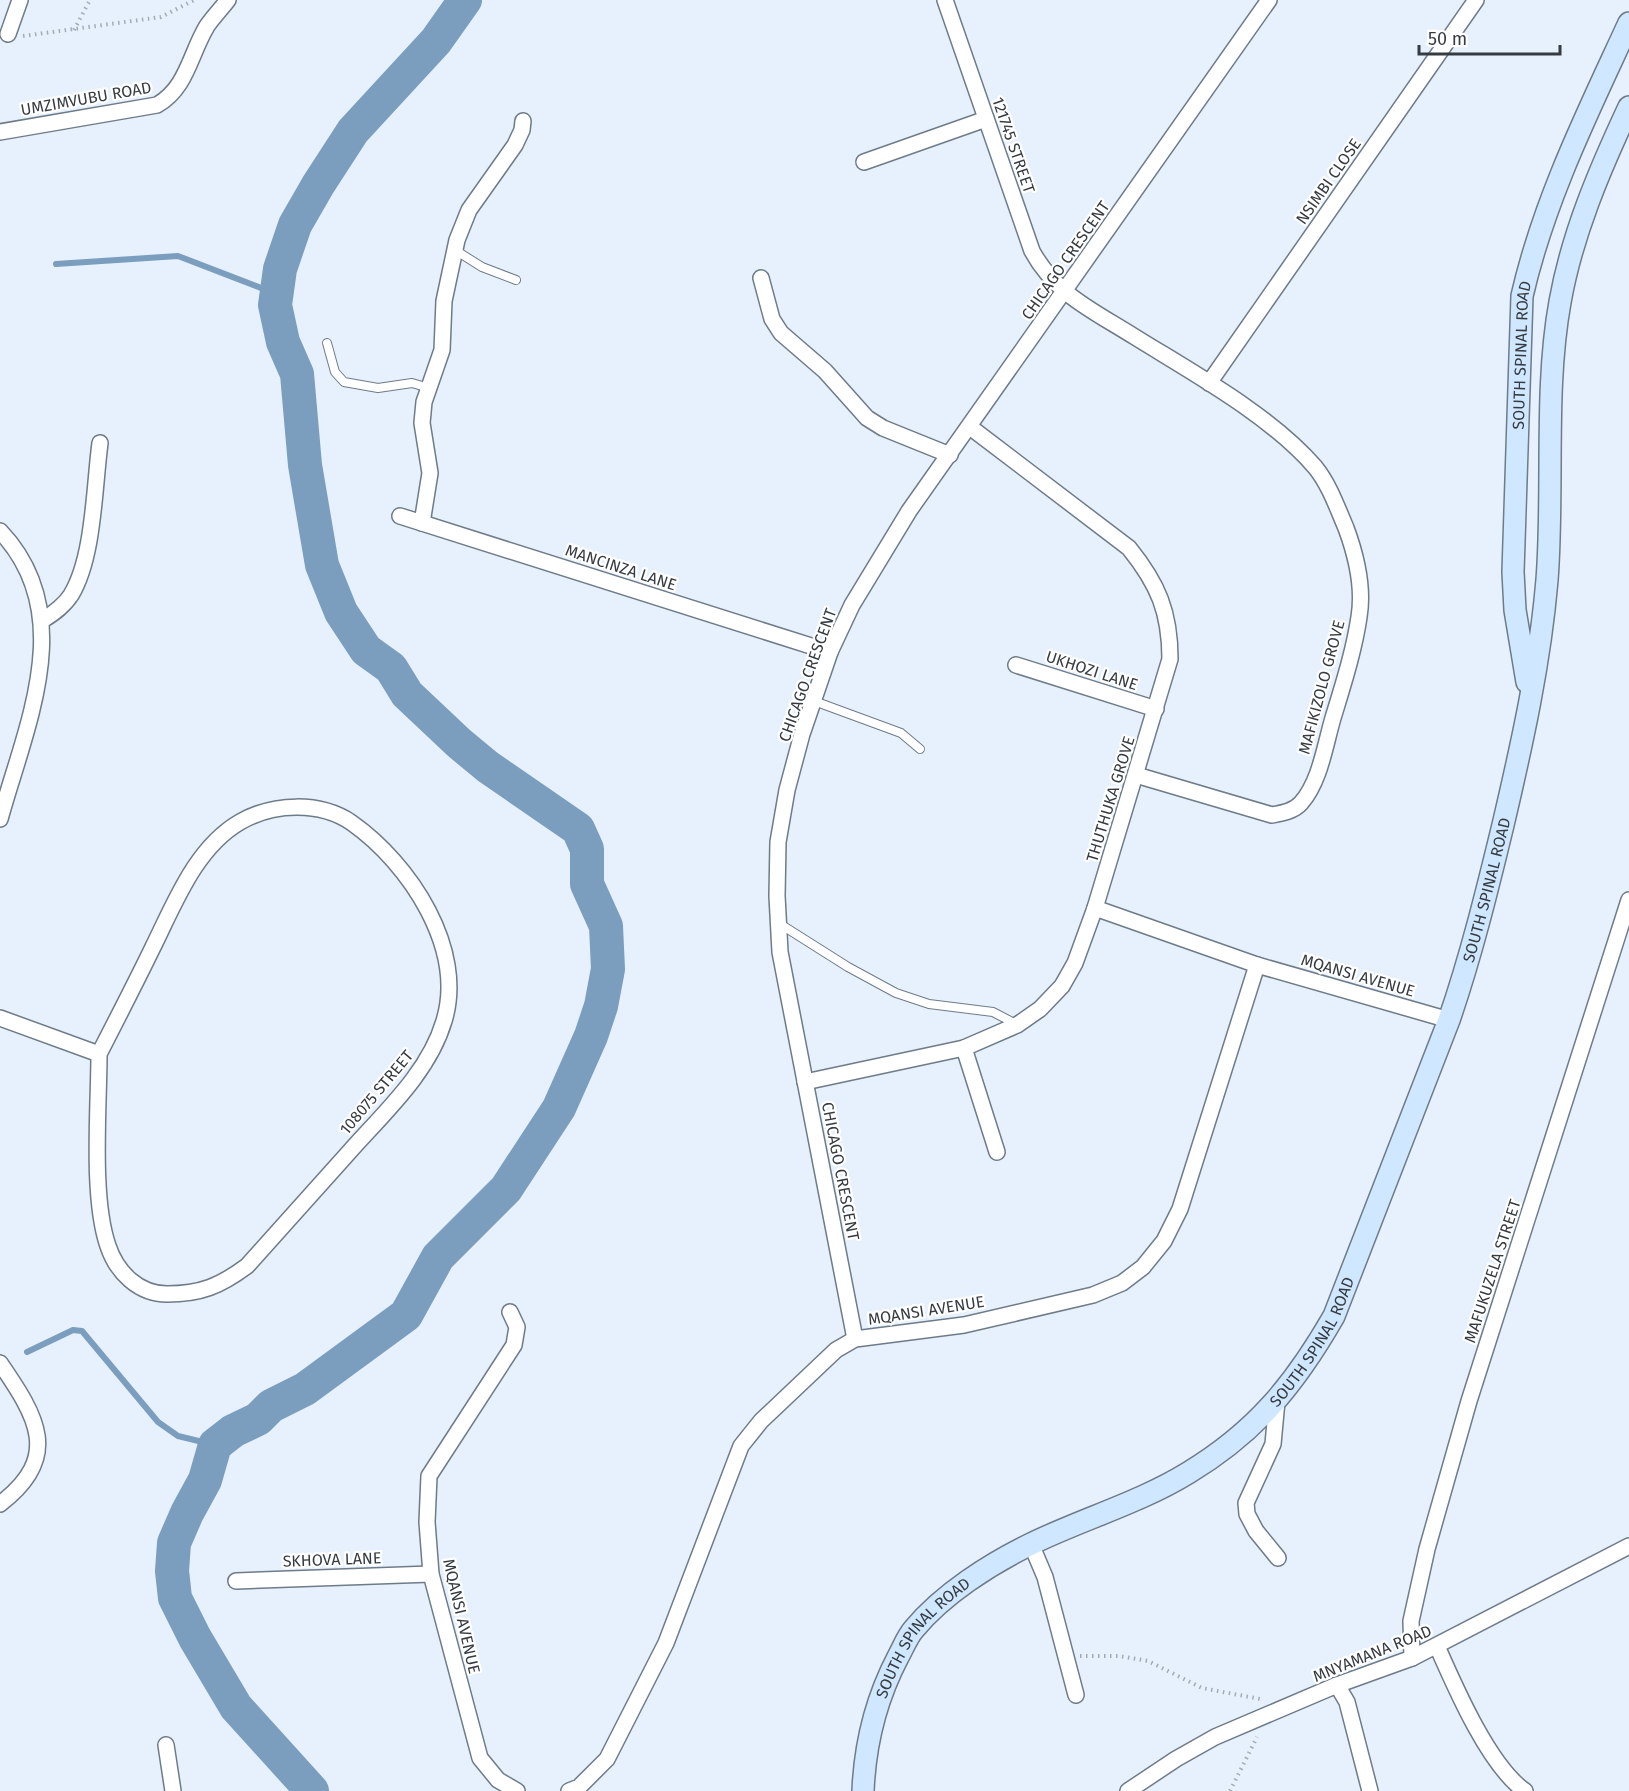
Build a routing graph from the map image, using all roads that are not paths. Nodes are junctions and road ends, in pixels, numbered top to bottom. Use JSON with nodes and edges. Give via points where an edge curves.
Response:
{"nodes":[{"id":1,"x":20,"y":0,"type":"edge"},
{"id":2,"x":228,"y":0,"type":"edge"},
{"id":3,"x":945,"y":0,"type":"edge"},
{"id":4,"x":1269,"y":0,"type":"edge"},
{"id":5,"x":1476,"y":0,"type":"edge"},
{"id":6,"x":1629,"y":23,"type":"edge"},
{"id":7,"x":8,"y":34,"type":"road end"},
{"id":8,"x":1629,"y":107,"type":"edge"},
{"id":9,"x":986,"y":118,"type":"junction"},
{"id":10,"x":523,"y":121,"type":"dead end"},
{"id":11,"x":0,"y":132,"type":"edge"},
{"id":12,"x":864,"y":162,"type":"dead end"},
{"id":13,"x":455,"y":250,"type":"junction"},
{"id":14,"x":761,"y":278,"type":"dead end"},
{"id":15,"x":516,"y":280,"type":"dead end"},
{"id":16,"x":1064,"y":293,"type":"junction"},
{"id":17,"x":327,"y":343,"type":"dead end"},
{"id":18,"x":1209,"y":383,"type":"junction"},
{"id":19,"x":429,"y":388,"type":"junction"},
{"id":20,"x":970,"y":427,"type":"junction"},
{"id":21,"x":100,"y":443,"type":"dead end"},
{"id":22,"x":951,"y":455,"type":"junction"},
{"id":23,"x":400,"y":516,"type":"dead end"},
{"id":24,"x":422,"y":523,"type":"junction"},
{"id":25,"x":0,"y":531,"type":"edge"},
{"id":26,"x":43,"y":620,"type":"junction"},
{"id":27,"x":830,"y":652,"type":"junction"},
{"id":28,"x":1016,"y":665,"type":"dead end"},
{"id":29,"x":814,"y":701,"type":"junction"},
{"id":30,"x":1531,"y":707,"type":"junction"},
{"id":31,"x":1156,"y":709,"type":"junction"},
{"id":32,"x":920,"y":749,"type":"dead end"},
{"id":33,"x":1136,"y":775,"type":"junction"},
{"id":34,"x":0,"y":819,"type":"edge"},
{"id":35,"x":1629,"y":900,"type":"edge"},
{"id":36,"x":1095,"y":908,"type":"junction"},
{"id":37,"x":779,"y":923,"type":"junction"},
{"id":38,"x":1257,"y":965,"type":"junction"},
{"id":39,"x":0,"y":1018,"type":"edge"},
{"id":40,"x":1449,"y":1020,"type":"junction"},
{"id":41,"x":1017,"y":1025,"type":"junction"},
{"id":42,"x":964,"y":1048,"type":"junction"},
{"id":43,"x":99,"y":1054,"type":"junction"},
{"id":44,"x":805,"y":1082,"type":"junction"},
{"id":45,"x":997,"y":1152,"type":"dead end"},
{"id":46,"x":510,"y":1312,"type":"dead end"},
{"id":47,"x":855,"y":1339,"type":"junction"},
{"id":48,"x":0,"y":1363,"type":"edge"},
{"id":49,"x":1277,"y":1401,"type":"junction"},
{"id":50,"x":0,"y":1504,"type":"edge"},
{"id":51,"x":1031,"y":1544,"type":"junction"},
{"id":52,"x":1629,"y":1546,"type":"edge"},
{"id":53,"x":1278,"y":1558,"type":"dead end"},
{"id":54,"x":430,"y":1574,"type":"junction"},
{"id":55,"x":236,"y":1581,"type":"dead end"},
{"id":56,"x":1437,"y":1646,"type":"junction"},
{"id":57,"x":1412,"y":1658,"type":"junction"},
{"id":58,"x":1337,"y":1685,"type":"junction"},
{"id":59,"x":1076,"y":1695,"type":"dead end"},
{"id":60,"x":165,"y":1745,"type":"dead end"},
{"id":61,"x":172,"y":1791,"type":"edge"},
{"id":62,"x":517,"y":1791,"type":"edge"},
{"id":63,"x":569,"y":1791,"type":"edge"},
{"id":64,"x":862,"y":1791,"type":"edge"},
{"id":65,"x":1128,"y":1791,"type":"edge"},
{"id":66,"x":1370,"y":1791,"type":"edge"},
{"id":67,"x":1525,"y":1791,"type":"edge"}],
"edges":[{"from":1,"to":7,"type":"street"},
{"from":2,"to":11,"type":"street","name":"UMZIMVUBU ROAD","via":[[207,26],[170,98],[157,105]]},
{"from":3,"to":9,"type":"street","name":"121745 STREET"},
{"from":4,"to":16,"type":"street","name":"CHICAGO CRESCENT"},
{"from":5,"to":18,"type":"street","name":"NSIMBI CLOSE"},
{"from":6,"to":30,"type":"street","name":"SOUTH SPINAL ROAD","via":[[1551,197],[1522,296],[1513,572],[1515,610]]},
{"from":8,"to":30,"type":"street","name":"SOUTH SPINAL ROAD","via":[[1584,213],[1560,303],[1554,353],[1547,580]]},
{"from":9,"to":12,"type":"street"},
{"from":9,"to":16,"type":"street","name":"121745 STREET","via":[[1032,251],[1043,271]]},
{"from":10,"to":13,"type":"street","via":[[515,145],[469,210]]},
{"from":13,"to":15,"type":"lane","via":[[482,267]]},
{"from":13,"to":19,"type":"street","via":[[443,308],[442,350]]},
{"from":14,"to":22,"type":"street","via":[[772,319],[781,333],[825,371],[867,418]]},
{"from":16,"to":18,"type":"street","name":"MAFIKIZOLO GROVE"},
{"from":16,"to":20,"type":"street","name":"CHICAGO CRESCENT"},
{"from":17,"to":19,"type":"lane","via":[[335,372],[344,382],[378,388],[412,383]]},
{"from":18,"to":33,"type":"street","name":"MAFIKIZOLO GROVE","via":[[1286,438],[1316,469],[1335,500],[1351,541],[1360,578],[1360,615],[1313,782],[1301,804],[1272,815]]},
{"from":19,"to":24,"type":"street","via":[[422,423],[430,473]]},
{"from":20,"to":22,"type":"street","name":"CHICAGO CRESCENT"},
{"from":20,"to":31,"type":"street","name":"THUTHUKA GROVE","via":[[1129,548],[1149,573],[1163,601],[1170,631],[1170,659]]},
{"from":21,"to":26,"type":"street","via":[[79,576],[71,595]]},
{"from":22,"to":27,"type":"street","name":"CHICAGO CRESCENT","via":[[909,511],[852,605]]},
{"from":23,"to":24,"type":"street","name":"MANCINZA LANE"},
{"from":24,"to":27,"type":"street","name":"MANCINZA LANE"},
{"from":25,"to":26,"type":"street","via":[[28,573]]},
{"from":26,"to":34,"type":"street","via":[[42,669]]},
{"from":27,"to":29,"type":"street","name":"CHICAGO CRESCENT"},
{"from":28,"to":31,"type":"street","name":"UKHOZI LANE"},
{"from":29,"to":32,"type":"lane","via":[[901,733]]},
{"from":29,"to":37,"type":"street","name":"CHICAGO CRESCENT","via":[[787,790],[778,842]]},
{"from":30,"to":40,"type":"street","name":"SOUTH SPINAL ROAD","via":[[1484,904]]},
{"from":31,"to":33,"type":"street","name":"THUTHUKA GROVE"},
{"from":33,"to":36,"type":"street","name":"THUTHUKA GROVE"},
{"from":35,"to":57,"type":"street","name":"MAFUKUZELA STREET","via":[[1469,1401],[1411,1621]]},
{"from":36,"to":38,"type":"street","name":"MQANSI AVENUE"},
{"from":36,"to":41,"type":"street","name":"THUTHUKA GROVE","via":[[1075,963],[1062,986]]},
{"from":37,"to":41,"type":"lane","via":[[896,993],[929,1004],[993,1012]]},
{"from":37,"to":44,"type":"street","name":"CHICAGO CRESCENT","via":[[780,952]]},
{"from":38,"to":40,"type":"street","name":"MQANSI AVENUE"},
{"from":38,"to":47,"type":"street","name":"MQANSI AVENUE","via":[[1180,1209],[1143,1268],[1122,1283],[1093,1295],[964,1325]]},
{"from":39,"to":43,"type":"street"},
{"from":40,"to":49,"type":"street","name":"SOUTH SPINAL ROAD","via":[[1334,1316]]},
{"from":41,"to":42,"type":"street","name":"THUTHUKA GROVE"},
{"from":42,"to":44,"type":"street","name":"THUTHUKA GROVE"},
{"from":42,"to":45,"type":"street"},
{"from":43,"to":43,"type":"street","name":"108075 STREET","via":[[99,1174],[108,1247],[121,1270],[141,1290],[170,1294],[202,1290],[224,1284],[247,1266],[424,1065],[444,1020],[449,964],[429,912],[409,878],[351,822],[296,806],[258,814],[238,823],[211,847],[189,877]]},
{"from":44,"to":47,"type":"street","name":"CHICAGO CRESCENT"},
{"from":46,"to":54,"type":"street","name":"MQANSI AVENUE","via":[[517,1327],[514,1345],[429,1476]]},
{"from":47,"to":63,"type":"street","name":"MQANSI AVENUE","via":[[836,1350],[794,1389],[761,1420],[741,1446],[666,1643],[646,1684],[607,1759],[579,1787]]},
{"from":48,"to":50,"type":"street","via":[[31,1413],[39,1440],[35,1464],[19,1490]]},
{"from":49,"to":51,"type":"street","name":"SOUTH SPINAL ROAD","via":[[1212,1458],[1186,1475]]},
{"from":49,"to":53,"type":"street","via":[[1274,1444],[1246,1503],[1256,1531]]},
{"from":51,"to":59,"type":"street","via":[[1045,1577]]},
{"from":51,"to":64,"type":"street","name":"SOUTH SPINAL ROAD","via":[[950,1595],[913,1630],[877,1700]]},
{"from":52,"to":56,"type":"street","name":"MNYAMANA ROAD"},
{"from":54,"to":55,"type":"street","name":"SKHOVA LANE"},
{"from":54,"to":62,"type":"street","name":"MQANSI AVENUE","via":[[480,1758],[498,1780]]},
{"from":56,"to":57,"type":"street","name":"MNYAMANA ROAD"},
{"from":56,"to":67,"type":"street","via":[[1494,1757]]},
{"from":57,"to":58,"type":"street","name":"MNYAMANA ROAD"},
{"from":58,"to":65,"type":"street","name":"MNYAMANA ROAD","via":[[1215,1737]]},
{"from":58,"to":66,"type":"street","via":[[1347,1702]]},
{"from":60,"to":61,"type":"street"}]}
